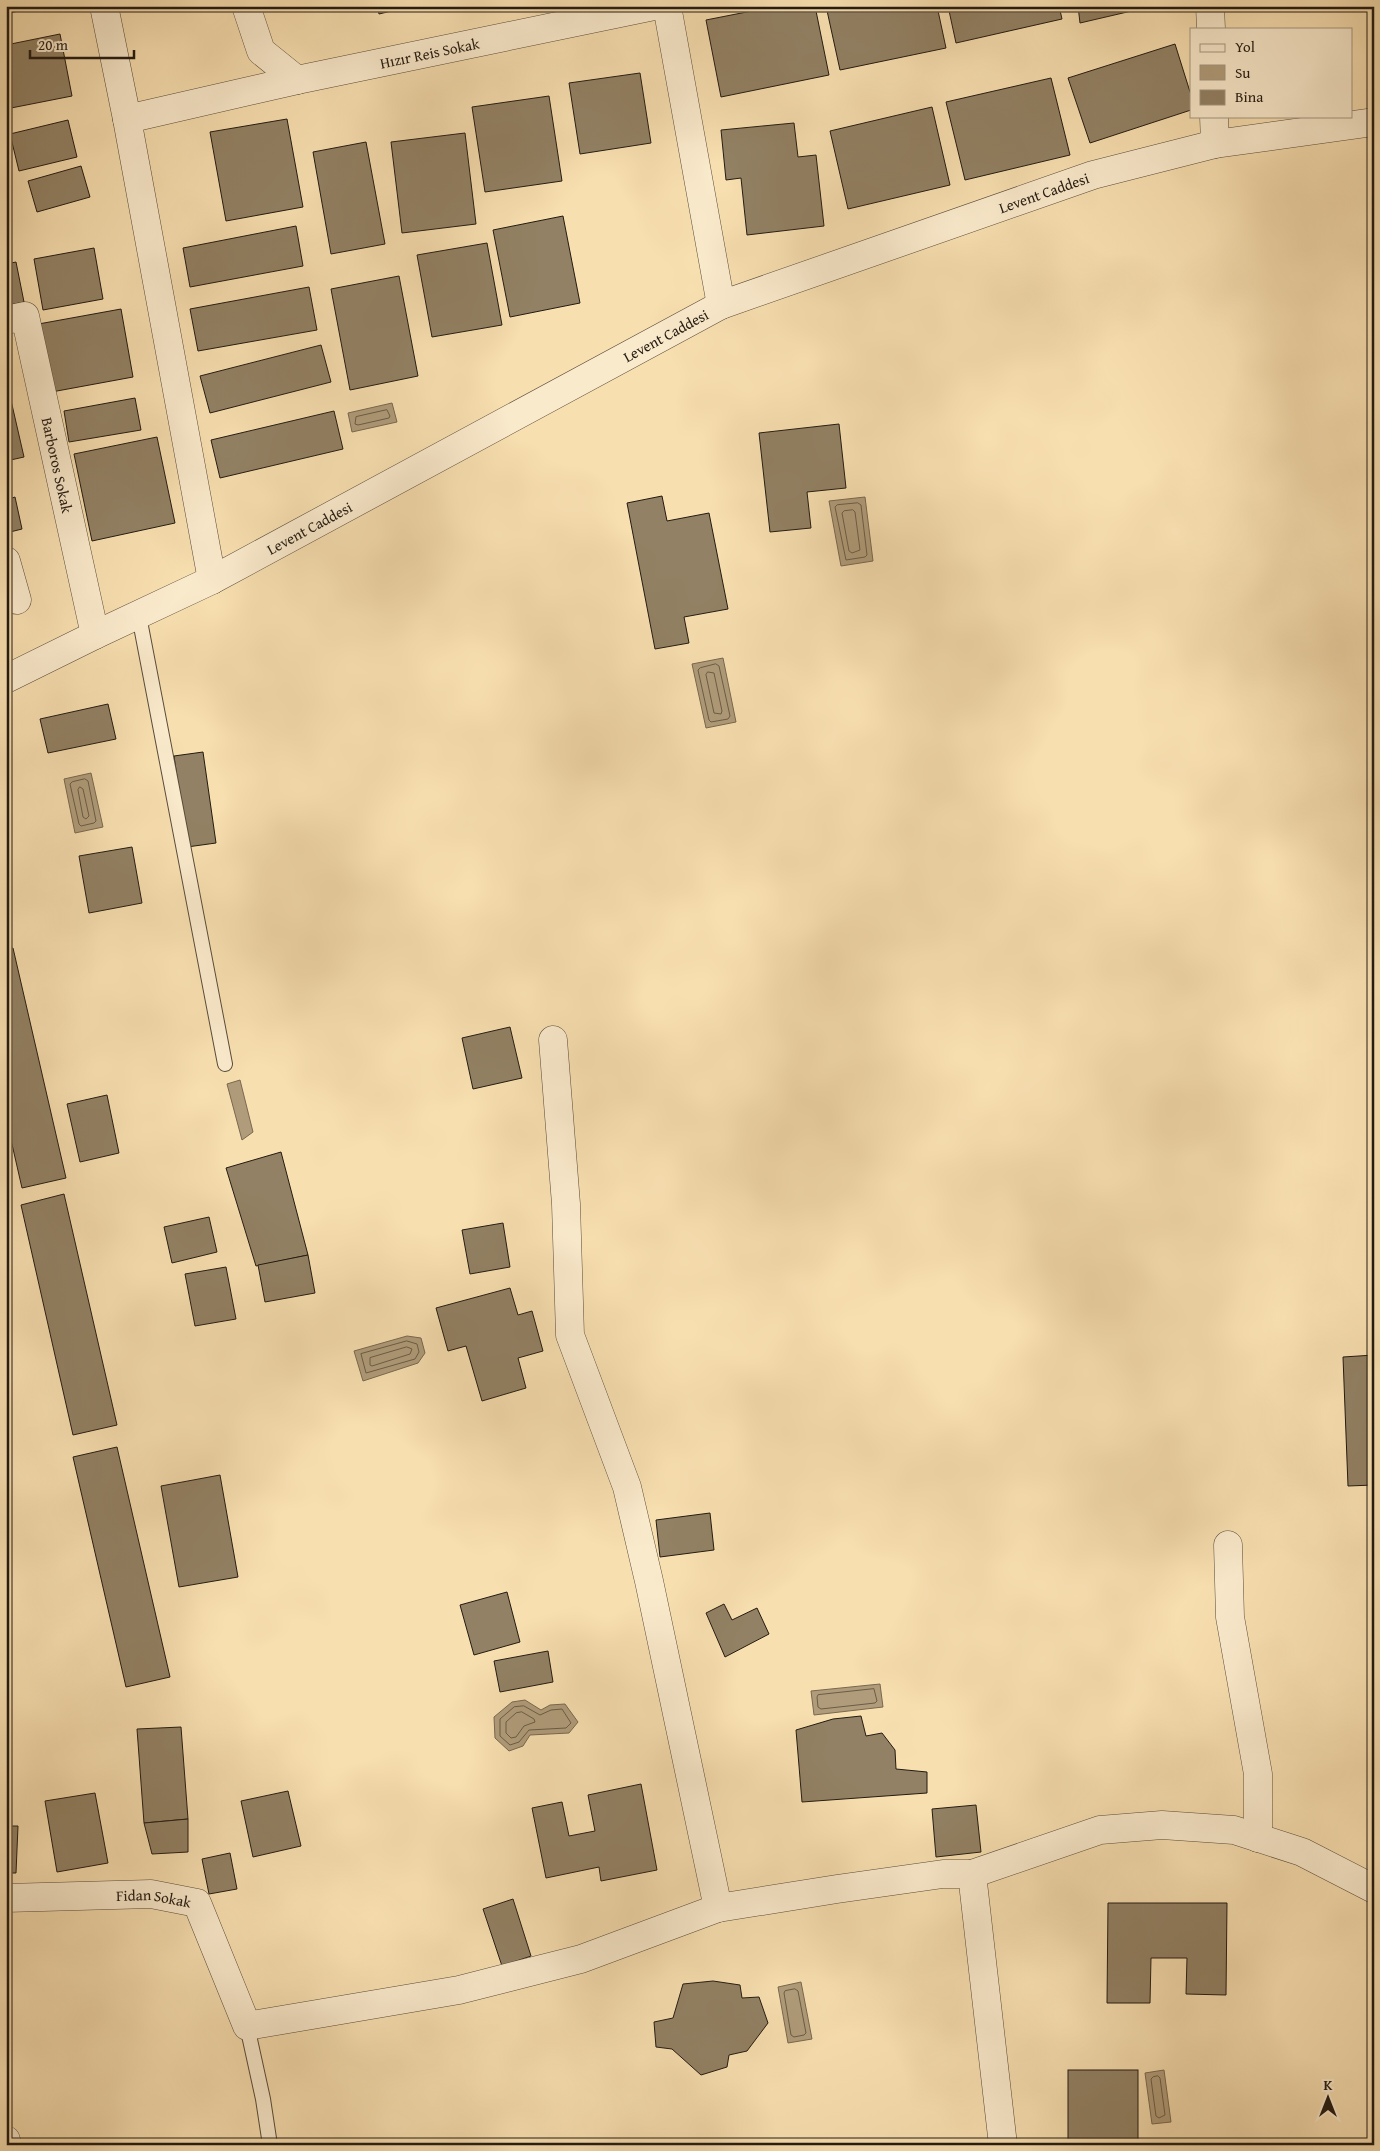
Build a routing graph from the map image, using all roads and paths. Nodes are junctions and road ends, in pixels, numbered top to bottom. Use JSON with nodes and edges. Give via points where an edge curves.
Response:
{"nodes":[{"id":1,"x":104,"y":6,"type":"edge"},
{"id":2,"x":246,"y":6,"type":"edge"},
{"id":3,"x":654,"y":6,"type":"edge"},
{"id":4,"x":667,"y":6,"type":"edge"},
{"id":5,"x":1210,"y":6,"type":"edge"},
{"id":6,"x":1211,"y":28,"type":"edge"},
{"id":7,"x":298,"y":80,"type":"junction"},
{"id":8,"x":1214,"y":118,"type":"edge"},
{"id":9,"x":127,"y":119,"type":"junction"},
{"id":10,"x":1374,"y":122,"type":"edge"},
{"id":11,"x":1215,"y":144,"type":"junction"},
{"id":12,"x":721,"y":305,"type":"junction"},
{"id":13,"x":6,"y":320,"type":"edge"},
{"id":14,"x":6,"y":561,"type":"edge"},
{"id":15,"x":212,"y":580,"type":"junction"},
{"id":16,"x":17,"y":600,"type":"dead end"},
{"id":17,"x":138,"y":616,"type":"junction"},
{"id":18,"x":95,"y":635,"type":"junction"},
{"id":19,"x":6,"y":679,"type":"edge"},
{"id":20,"x":553,"y":1040,"type":"dead end"},
{"id":21,"x":225,"y":1064,"type":"dead end"},
{"id":22,"x":1228,"y":1545,"type":"dead end"},
{"id":23,"x":1258,"y":1838,"type":"junction"},
{"id":24,"x":972,"y":1874,"type":"junction"},
{"id":25,"x":1374,"y":1889,"type":"edge"},
{"id":26,"x":6,"y":1898,"type":"edge"},
{"id":27,"x":718,"y":1908,"type":"junction"},
{"id":28,"x":247,"y":2026,"type":"junction"},
{"id":29,"x":6,"y":2140,"type":"edge"},
{"id":30,"x":7,"y":2145,"type":"edge"},
{"id":31,"x":270,"y":2145,"type":"edge"},
{"id":32,"x":1003,"y":2145,"type":"edge"}],
"edges":[{"from":1,"to":9,"type":"street"},
{"from":2,"to":7,"type":"street","via":[[261,51]]},
{"from":3,"to":7,"type":"street","name":"Hızır Reis Sokak"},
{"from":4,"to":12,"type":"street"},
{"from":5,"to":6,"type":"street"},
{"from":7,"to":9,"type":"street","name":"Hızır Reis Sokak"},
{"from":8,"to":11,"type":"street"},
{"from":9,"to":15,"type":"street"},
{"from":10,"to":11,"type":"street","name":"Levent Caddesi"},
{"from":11,"to":12,"type":"street","name":"Levent Caddesi","via":[[1093,175]]},
{"from":12,"to":15,"type":"street","name":"Levent Caddesi"},
{"from":13,"to":18,"type":"street","name":"Barboros Sokak","via":[[25,316]]},
{"from":14,"to":16,"type":"street"},
{"from":15,"to":17,"type":"street","name":"Levent Caddesi"},
{"from":17,"to":18,"type":"street","name":"Levent Caddesi"},
{"from":17,"to":21,"type":"lane"},
{"from":18,"to":19,"type":"street","name":"Levent Caddesi"},
{"from":20,"to":27,"type":"street","via":[[566,1204],[570,1335],[627,1487]]},
{"from":22,"to":23,"type":"street","via":[[1230,1616],[1258,1774]]},
{"from":23,"to":24,"type":"street","via":[[1234,1830],[1162,1825],[1100,1830]]},
{"from":23,"to":25,"type":"street","via":[[1302,1852]]},
{"from":24,"to":27,"type":"street","via":[[943,1874]]},
{"from":24,"to":32,"type":"street"},
{"from":26,"to":28,"type":"street","name":"Fidan Sokak","via":[[151,1894],[197,1903]]},
{"from":27,"to":28,"type":"street","via":[[581,1959],[459,1990]]},
{"from":28,"to":31,"type":"lane"},
{"from":29,"to":30,"type":"street"}]}
